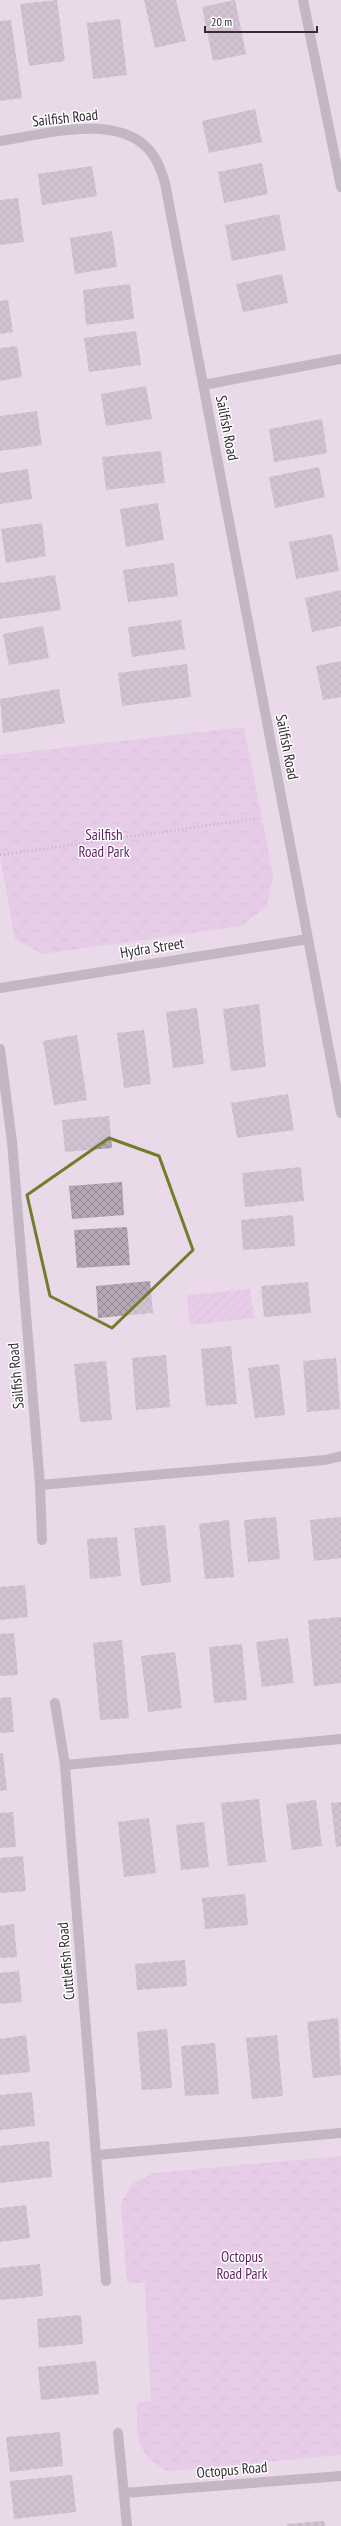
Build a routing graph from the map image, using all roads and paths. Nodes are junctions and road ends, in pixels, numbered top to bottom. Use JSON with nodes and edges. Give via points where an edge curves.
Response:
{"nodes":[{"id":1,"x":303,"y":0,"type":"edge"},
{"id":2,"x":0,"y":141,"type":"edge"},
{"id":3,"x":341,"y":187,"type":"edge"},
{"id":4,"x":341,"y":359,"type":"edge"},
{"id":5,"x":204,"y":386,"type":"junction"},
{"id":6,"x":285,"y":815,"type":"junction"},
{"id":7,"x":0,"y":855,"type":"edge"},
{"id":8,"x":308,"y":939,"type":"junction"},
{"id":9,"x":0,"y":988,"type":"edge"},
{"id":10,"x":0,"y":1050,"type":"edge"},
{"id":11,"x":341,"y":1113,"type":"edge"},
{"id":12,"x":341,"y":1456,"type":"edge"},
{"id":13,"x":40,"y":1485,"type":"junction"},
{"id":14,"x":42,"y":1540,"type":"dead end"},
{"id":15,"x":56,"y":1703,"type":"dead end"},
{"id":16,"x":341,"y":1739,"type":"edge"},
{"id":17,"x":65,"y":1765,"type":"junction"},
{"id":18,"x":341,"y":2132,"type":"edge"},
{"id":19,"x":97,"y":2155,"type":"junction"},
{"id":20,"x":106,"y":2281,"type":"dead end"},
{"id":21,"x":118,"y":2433,"type":"dead end"},
{"id":22,"x":341,"y":2476,"type":"edge"},
{"id":23,"x":124,"y":2493,"type":"junction"},
{"id":24,"x":127,"y":2526,"type":"edge"}],
"edges":[{"from":1,"to":3,"type":"street"},
{"from":2,"to":5,"type":"street","name":"Sailfish Road","via":[[88,128],[106,129],[122,132],[140,141],[153,154],[165,183]]},
{"from":4,"to":5,"type":"street","name":"Sailfish Road"},
{"from":5,"to":6,"type":"street","name":"Sailfish Road"},
{"from":6,"to":7,"type":"path"},
{"from":6,"to":8,"type":"street","name":"Sailfish Road"},
{"from":8,"to":9,"type":"street","name":"Hydra Street"},
{"from":8,"to":11,"type":"street","name":"Sailfish Road"},
{"from":10,"to":13,"type":"street","name":"Sailfish Road","via":[[12,1142]]},
{"from":12,"to":13,"type":"street","via":[[325,1460]]},
{"from":13,"to":14,"type":"street","name":"Sailfish Road"},
{"from":15,"to":17,"type":"street","name":"Cuttlefish Road"},
{"from":16,"to":17,"type":"street"},
{"from":17,"to":19,"type":"street","name":"Cuttlefish Road"},
{"from":18,"to":19,"type":"street"},
{"from":19,"to":20,"type":"street","name":"Cuttlefish Road"},
{"from":21,"to":23,"type":"street"},
{"from":22,"to":23,"type":"street","name":"Octopus Road"},
{"from":23,"to":24,"type":"street"}]}
